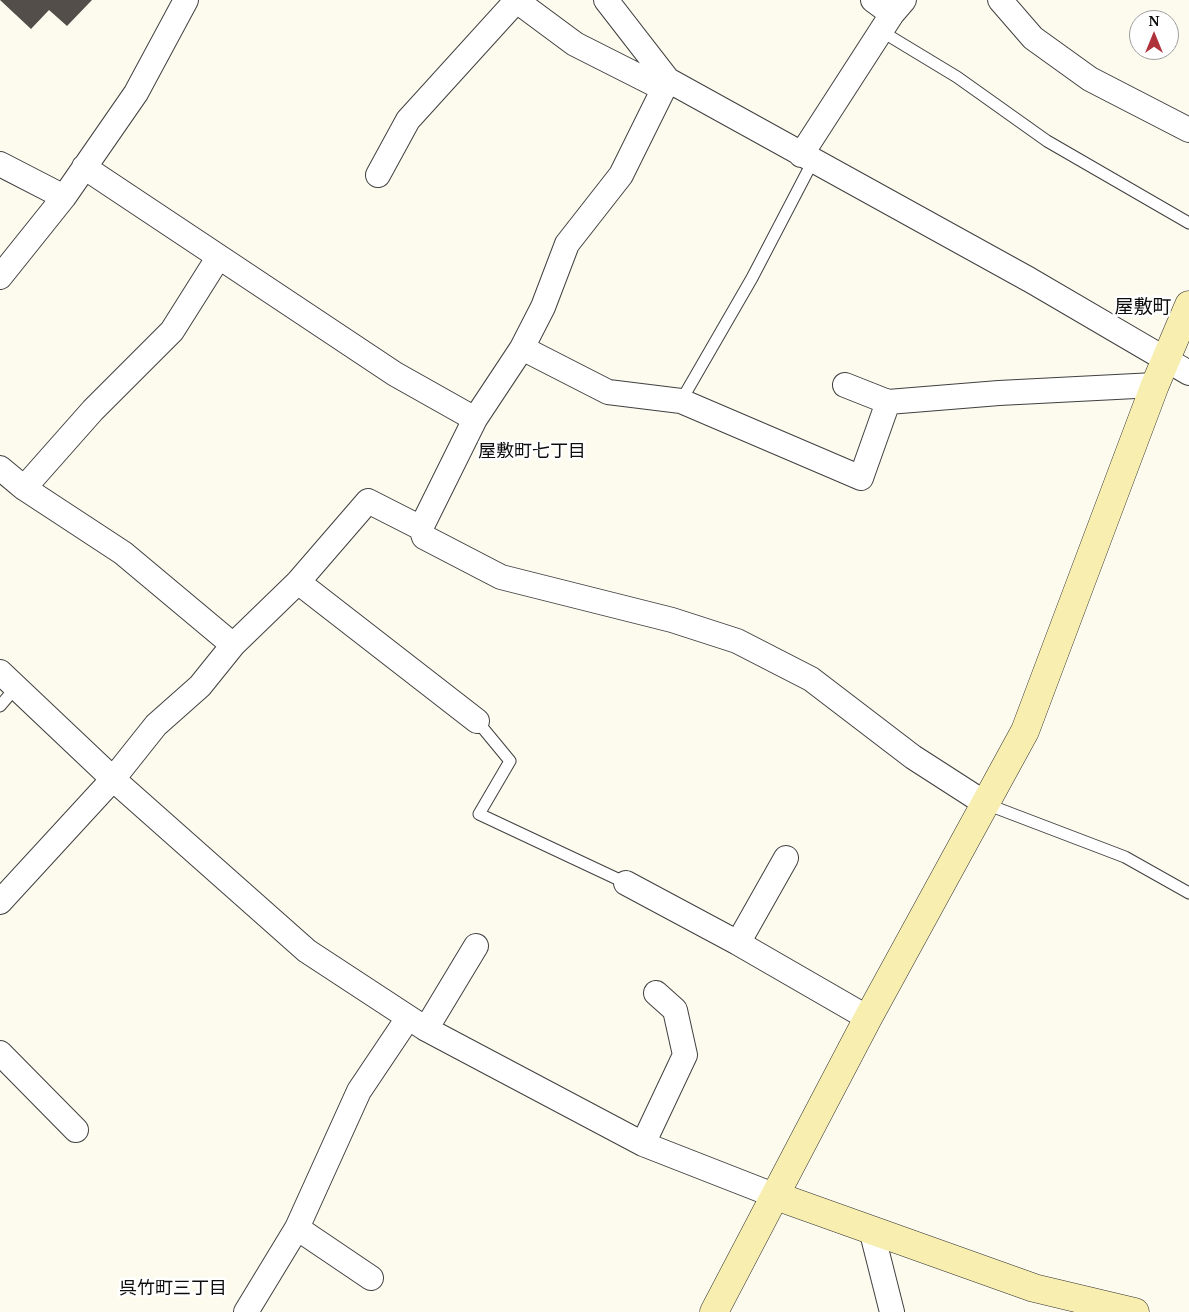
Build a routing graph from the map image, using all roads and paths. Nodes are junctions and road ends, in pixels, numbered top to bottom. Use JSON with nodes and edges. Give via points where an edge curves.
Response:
{"nodes":[{"id":1,"x":186,"y":0,"type":"edge"},
{"id":2,"x":517,"y":0,"type":"edge"},
{"id":3,"x":606,"y":0,"type":"edge"},
{"id":4,"x":874,"y":0,"type":"edge"},
{"id":5,"x":1000,"y":0,"type":"edge"},
{"id":6,"x":893,"y":15,"type":"edge"},
{"id":7,"x":666,"y":84,"type":"junction"},
{"id":8,"x":1189,"y":130,"type":"edge"},
{"id":9,"x":807,"y":158,"type":"junction"},
{"id":10,"x":0,"y":164,"type":"edge"},
{"id":11,"x":84,"y":167,"type":"junction"},
{"id":12,"x":378,"y":174,"type":"dead end"},
{"id":13,"x":64,"y":197,"type":"junction"},
{"id":14,"x":1189,"y":223,"type":"edge"},
{"id":15,"x":218,"y":258,"type":"junction"},
{"id":16,"x":0,"y":277,"type":"edge"},
{"id":17,"x":1189,"y":305,"type":"edge"},
{"id":18,"x":522,"y":348,"type":"junction"},
{"id":19,"x":1178,"y":366,"type":"edge"},
{"id":20,"x":845,"y":385,"type":"dead end"},
{"id":21,"x":1155,"y":385,"type":"junction"},
{"id":22,"x":681,"y":401,"type":"junction"},
{"id":23,"x":888,"y":402,"type":"junction"},
{"id":24,"x":475,"y":419,"type":"junction"},
{"id":25,"x":0,"y":468,"type":"edge"},
{"id":26,"x":24,"y":488,"type":"junction"},
{"id":27,"x":421,"y":528,"type":"junction"},
{"id":28,"x":298,"y":582,"type":"junction"},
{"id":29,"x":233,"y":646,"type":"junction"},
{"id":30,"x":8,"y":679,"type":"edge"},
{"id":31,"x":0,"y":706,"type":"edge"},
{"id":32,"x":477,"y":721,"type":"joint"},
{"id":33,"x":112,"y":778,"type":"junction"},
{"id":34,"x":986,"y":804,"type":"junction"},
{"id":35,"x":786,"y":858,"type":"dead end"},
{"id":36,"x":626,"y":883,"type":"joint"},
{"id":37,"x":1189,"y":892,"type":"edge"},
{"id":38,"x":0,"y":902,"type":"edge"},
{"id":39,"x":738,"y":943,"type":"junction"},
{"id":40,"x":476,"y":946,"type":"dead end"},
{"id":41,"x":656,"y":993,"type":"dead end"},
{"id":42,"x":868,"y":1018,"type":"junction"},
{"id":43,"x":417,"y":1024,"type":"junction"},
{"id":44,"x":0,"y":1053,"type":"edge"},
{"id":45,"x":76,"y":1130,"type":"dead end"},
{"id":46,"x":643,"y":1144,"type":"junction"},
{"id":47,"x":776,"y":1196,"type":"junction"},
{"id":48,"x":296,"y":1228,"type":"junction"},
{"id":49,"x":871,"y":1230,"type":"junction"},
{"id":50,"x":371,"y":1278,"type":"dead end"},
{"id":51,"x":246,"y":1312,"type":"edge"},
{"id":52,"x":714,"y":1312,"type":"edge"},
{"id":53,"x":892,"y":1312,"type":"edge"},
{"id":54,"x":1135,"y":1312,"type":"edge"}],
"edges":[{"from":1,"to":11,"type":"street","via":[[136,93]]},
{"from":2,"to":7,"type":"street","via":[[576,44]]},
{"from":2,"to":12,"type":"street","via":[[408,120]]},
{"from":3,"to":7,"type":"street"},
{"from":4,"to":6,"type":"street"},
{"from":5,"to":8,"type":"street","via":[[1033,38],[1090,79]]},
{"from":6,"to":9,"type":"street"},
{"from":6,"to":14,"type":"lane","via":[[957,77],[1047,141]]},
{"from":7,"to":9,"type":"street"},
{"from":7,"to":18,"type":"street","via":[[621,174],[566,244],[543,307]]},
{"from":9,"to":19,"type":"street","via":[[1030,280]]},
{"from":9,"to":22,"type":"lane","via":[[752,278]]},
{"from":10,"to":13,"type":"street"},
{"from":11,"to":13,"type":"street"},
{"from":11,"to":15,"type":"street"},
{"from":13,"to":16,"type":"street"},
{"from":15,"to":24,"type":"street","via":[[395,374]]},
{"from":15,"to":26,"type":"street","via":[[172,331],[93,410]]},
{"from":17,"to":19,"type":"street"},
{"from":18,"to":22,"type":"street","via":[[608,392]]},
{"from":18,"to":24,"type":"street"},
{"from":19,"to":21,"type":"street"},
{"from":20,"to":23,"type":"street"},
{"from":21,"to":23,"type":"street"},
{"from":21,"to":34,"type":"street","via":[[1025,731]]},
{"from":22,"to":23,"type":"street","via":[[861,478]]},
{"from":24,"to":27,"type":"street"},
{"from":25,"to":26,"type":"street"},
{"from":26,"to":29,"type":"street","via":[[123,553]]},
{"from":27,"to":28,"type":"street","via":[[368,501]]},
{"from":27,"to":34,"type":"street","via":[[424,537],[501,577],[672,620],[737,641],[811,679],[913,757]]},
{"from":28,"to":29,"type":"street"},
{"from":28,"to":32,"type":"street"},
{"from":29,"to":33,"type":"street","via":[[200,686],[156,725]]},
{"from":30,"to":31,"type":"lane"},
{"from":30,"to":33,"type":"street"},
{"from":32,"to":36,"type":"lane","via":[[510,761],[479,814]]},
{"from":33,"to":38,"type":"street"},
{"from":33,"to":43,"type":"street","via":[[307,951]]},
{"from":34,"to":37,"type":"lane","via":[[1125,857]]},
{"from":34,"to":42,"type":"street"},
{"from":35,"to":39,"type":"street"},
{"from":36,"to":39,"type":"street"},
{"from":39,"to":42,"type":"street"},
{"from":40,"to":43,"type":"street"},
{"from":41,"to":46,"type":"street","via":[[675,1010],[685,1055]]},
{"from":42,"to":47,"type":"street"},
{"from":43,"to":46,"type":"street"},
{"from":43,"to":48,"type":"street","via":[[359,1091]]},
{"from":44,"to":45,"type":"street"},
{"from":46,"to":47,"type":"street"},
{"from":47,"to":49,"type":"street"},
{"from":47,"to":52,"type":"street"},
{"from":48,"to":50,"type":"street"},
{"from":48,"to":51,"type":"street"},
{"from":49,"to":53,"type":"street"},
{"from":49,"to":54,"type":"street","via":[[1034,1288]]}]}
